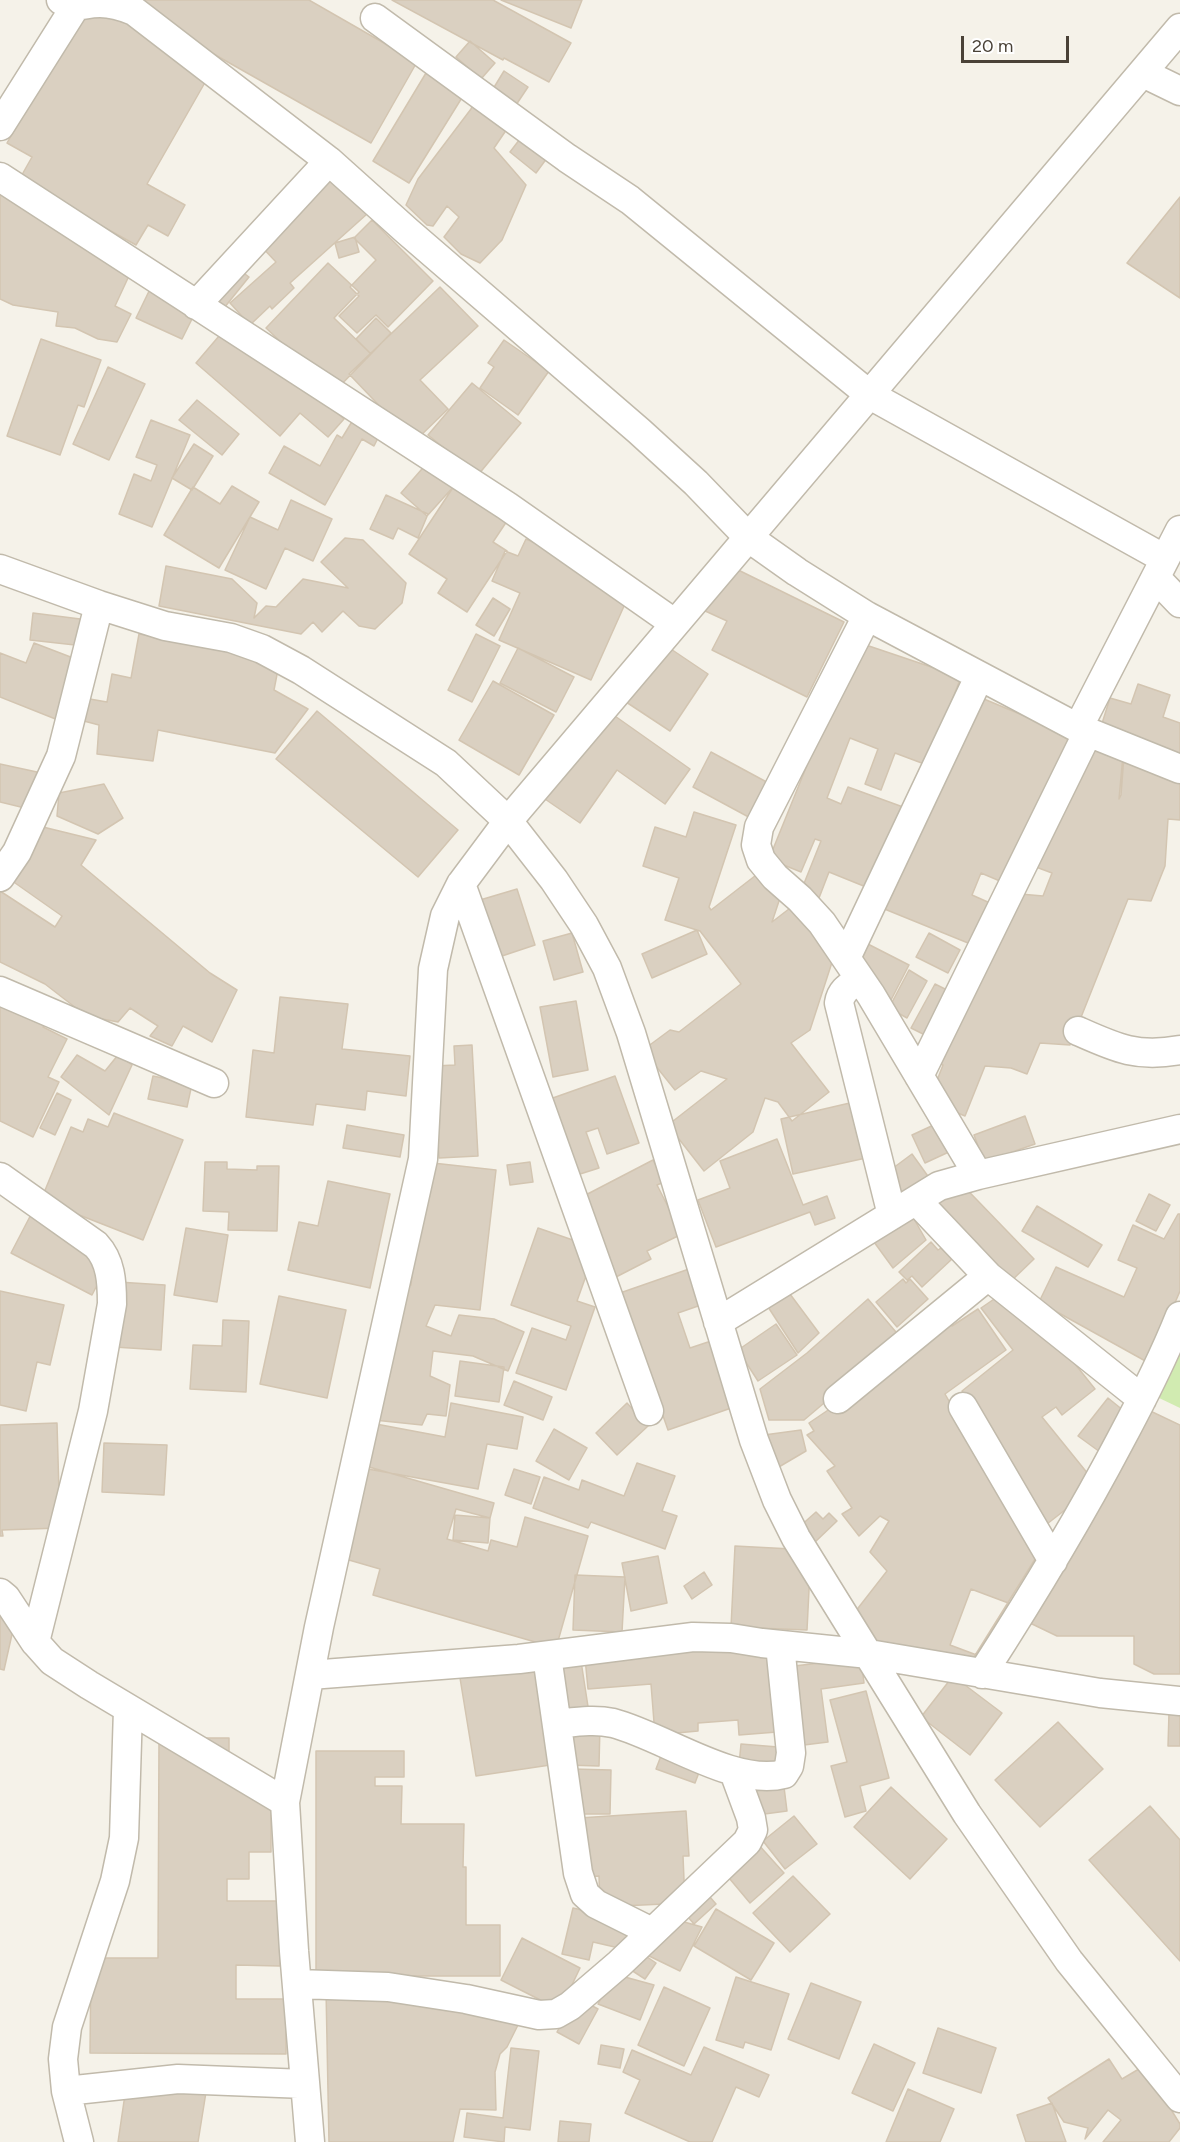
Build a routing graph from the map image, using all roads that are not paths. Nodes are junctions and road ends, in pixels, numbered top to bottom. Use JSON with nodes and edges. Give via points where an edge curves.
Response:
{"nodes":[{"id":1,"x":68,"y":3,"type":"edge"},
{"id":2,"x":375,"y":18,"type":"dead end"},
{"id":3,"x":1180,"y":28,"type":"edge"},
{"id":4,"x":1143,"y":74,"type":"junction"},
{"id":5,"x":1180,"y":91,"type":"edge"},
{"id":6,"x":0,"y":126,"type":"edge"},
{"id":7,"x":329,"y":161,"type":"junction"},
{"id":8,"x":0,"y":177,"type":"edge"},
{"id":9,"x":196,"y":305,"type":"junction"},
{"id":10,"x":870,"y":395,"type":"junction"},
{"id":11,"x":1180,"y":530,"type":"edge"},
{"id":12,"x":749,"y":538,"type":"junction"},
{"id":13,"x":0,"y":569,"type":"edge"},
{"id":14,"x":1161,"y":569,"type":"junction"},
{"id":15,"x":1180,"y":603,"type":"edge"},
{"id":16,"x":99,"y":605,"type":"junction"},
{"id":17,"x":867,"y":616,"type":"junction"},
{"id":18,"x":674,"y":624,"type":"junction"},
{"id":19,"x":979,"y":677,"type":"junction"},
{"id":20,"x":1083,"y":730,"type":"junction"},
{"id":21,"x":1180,"y":769,"type":"edge"},
{"id":22,"x":508,"y":820,"type":"junction"},
{"id":23,"x":9,"y":848,"type":"edge"},
{"id":24,"x":0,"y":877,"type":"edge"},
{"id":25,"x":461,"y":884,"type":"junction"},
{"id":26,"x":853,"y":968,"type":"junction"},
{"id":27,"x":0,"y":991,"type":"edge"},
{"id":28,"x":1078,"y":1031,"type":"dead end"},
{"id":29,"x":1180,"y":1050,"type":"edge"},
{"id":30,"x":919,"y":1076,"type":"junction"},
{"id":31,"x":214,"y":1083,"type":"dead end"},
{"id":32,"x":1180,"y":1129,"type":"edge"},
{"id":33,"x":978,"y":1175,"type":"junction"},
{"id":34,"x":0,"y":1177,"type":"edge"},
{"id":35,"x":916,"y":1200,"type":"junction"},
{"id":36,"x":892,"y":1215,"type":"junction"},
{"id":37,"x":988,"y":1276,"type":"junction"},
{"id":38,"x":1180,"y":1316,"type":"edge"},
{"id":39,"x":718,"y":1322,"type":"junction"},
{"id":40,"x":838,"y":1399,"type":"dead end"},
{"id":41,"x":1142,"y":1399,"type":"junction"},
{"id":42,"x":963,"y":1407,"type":"dead end"},
{"id":43,"x":649,"y":1411,"type":"dead end"},
{"id":44,"x":1053,"y":1561,"type":"junction"},
{"id":45,"x":0,"y":1593,"type":"edge"},
{"id":46,"x":35,"y":1642,"type":"junction"},
{"id":47,"x":780,"y":1645,"type":"junction"},
{"id":48,"x":869,"y":1654,"type":"junction"},
{"id":49,"x":548,"y":1656,"type":"junction"},
{"id":50,"x":982,"y":1674,"type":"junction"},
{"id":51,"x":310,"y":1675,"type":"junction"},
{"id":52,"x":1180,"y":1701,"type":"edge"},
{"id":53,"x":128,"y":1708,"type":"junction"},
{"id":54,"x":557,"y":1724,"type":"junction"},
{"id":55,"x":734,"y":1772,"type":"junction"},
{"id":56,"x":285,"y":1802,"type":"junction"},
{"id":57,"x":652,"y":1932,"type":"junction"},
{"id":58,"x":297,"y":1984,"type":"junction"},
{"id":59,"x":305,"y":2084,"type":"junction"},
{"id":60,"x":66,"y":2091,"type":"junction"},
{"id":61,"x":1180,"y":2098,"type":"edge"},
{"id":62,"x":79,"y":2142,"type":"edge"},
{"id":63,"x":310,"y":2142,"type":"edge"}],
"edges":[{"from":1,"to":6,"type":"street"},
{"from":1,"to":7,"type":"street","via":[[117,4],[134,11]]},
{"from":2,"to":10,"type":"street","via":[[630,200]]},
{"from":3,"to":4,"type":"street"},
{"from":4,"to":5,"type":"street"},
{"from":4,"to":10,"type":"street"},
{"from":7,"to":9,"type":"street"},
{"from":7,"to":12,"type":"street","via":[[639,431]]},
{"from":8,"to":9,"type":"street"},
{"from":9,"to":18,"type":"street","via":[[507,506]]},
{"from":10,"to":12,"type":"street"},
{"from":10,"to":14,"type":"street"},
{"from":11,"to":14,"type":"street"},
{"from":12,"to":17,"type":"street"},
{"from":12,"to":18,"type":"street"},
{"from":13,"to":16,"type":"street"},
{"from":14,"to":15,"type":"street"},
{"from":14,"to":20,"type":"street"},
{"from":16,"to":22,"type":"street","via":[[165,627],[231,638],[302,670],[446,763]]},
{"from":16,"to":23,"type":"street","via":[[61,756]]},
{"from":17,"to":19,"type":"street"},
{"from":17,"to":26,"type":"street","via":[[759,827],[756,845],[760,860],[822,923]]},
{"from":18,"to":22,"type":"street"},
{"from":19,"to":20,"type":"street"},
{"from":19,"to":26,"type":"street"},
{"from":20,"to":21,"type":"street"},
{"from":20,"to":30,"type":"street"},
{"from":22,"to":25,"type":"street"},
{"from":22,"to":39,"type":"street","via":[[584,925],[607,968],[631,1033]]},
{"from":23,"to":24,"type":"street"},
{"from":25,"to":43,"type":"street"},
{"from":25,"to":51,"type":"street","via":[[445,916],[433,969],[423,1159]]},
{"from":26,"to":30,"type":"street"},
{"from":26,"to":36,"type":"street","via":[[839,1003]]},
{"from":27,"to":31,"type":"street"},
{"from":28,"to":29,"type":"street","via":[[1138,1053]]},
{"from":30,"to":33,"type":"street"},
{"from":32,"to":33,"type":"street"},
{"from":33,"to":35,"type":"street","via":[[939,1186]]},
{"from":34,"to":46,"type":"street","via":[[96,1245],[103,1252],[112,1286],[93,1411]]},
{"from":35,"to":36,"type":"street"},
{"from":35,"to":37,"type":"street"},
{"from":36,"to":39,"type":"street"},
{"from":37,"to":40,"type":"street"},
{"from":37,"to":41,"type":"street"},
{"from":38,"to":41,"type":"street"},
{"from":39,"to":48,"type":"street","via":[[777,1500],[796,1538]]},
{"from":41,"to":44,"type":"street"},
{"from":42,"to":44,"type":"street"},
{"from":44,"to":50,"type":"street"},
{"from":45,"to":46,"type":"street"},
{"from":46,"to":53,"type":"street","via":[[52,1661]]},
{"from":47,"to":48,"type":"street"},
{"from":47,"to":49,"type":"street","via":[[693,1637]]},
{"from":47,"to":55,"type":"street","via":[[789,1766],[784,1774],[775,1777]]},
{"from":48,"to":50,"type":"street"},
{"from":48,"to":61,"type":"street","via":[[967,1814],[1069,1961]]},
{"from":49,"to":51,"type":"street"},
{"from":49,"to":54,"type":"street"},
{"from":50,"to":52,"type":"street"},
{"from":51,"to":56,"type":"street"},
{"from":53,"to":56,"type":"street"},
{"from":53,"to":60,"type":"street","via":[[124,1838],[115,1881],[67,2027],[63,2058]]},
{"from":54,"to":55,"type":"street","via":[[594,1720],[613,1724]]},
{"from":54,"to":57,"type":"street","via":[[578,1873],[585,1894],[596,1904]]},
{"from":55,"to":57,"type":"street","via":[[751,1818],[753,1830],[747,1842]]},
{"from":56,"to":58,"type":"street"},
{"from":57,"to":58,"type":"street","via":[[556,2014],[539,2015],[387,1988]]},
{"from":58,"to":59,"type":"street"},
{"from":59,"to":60,"type":"street","via":[[178,2079]]},
{"from":59,"to":63,"type":"street"},
{"from":60,"to":62,"type":"street"}]}
